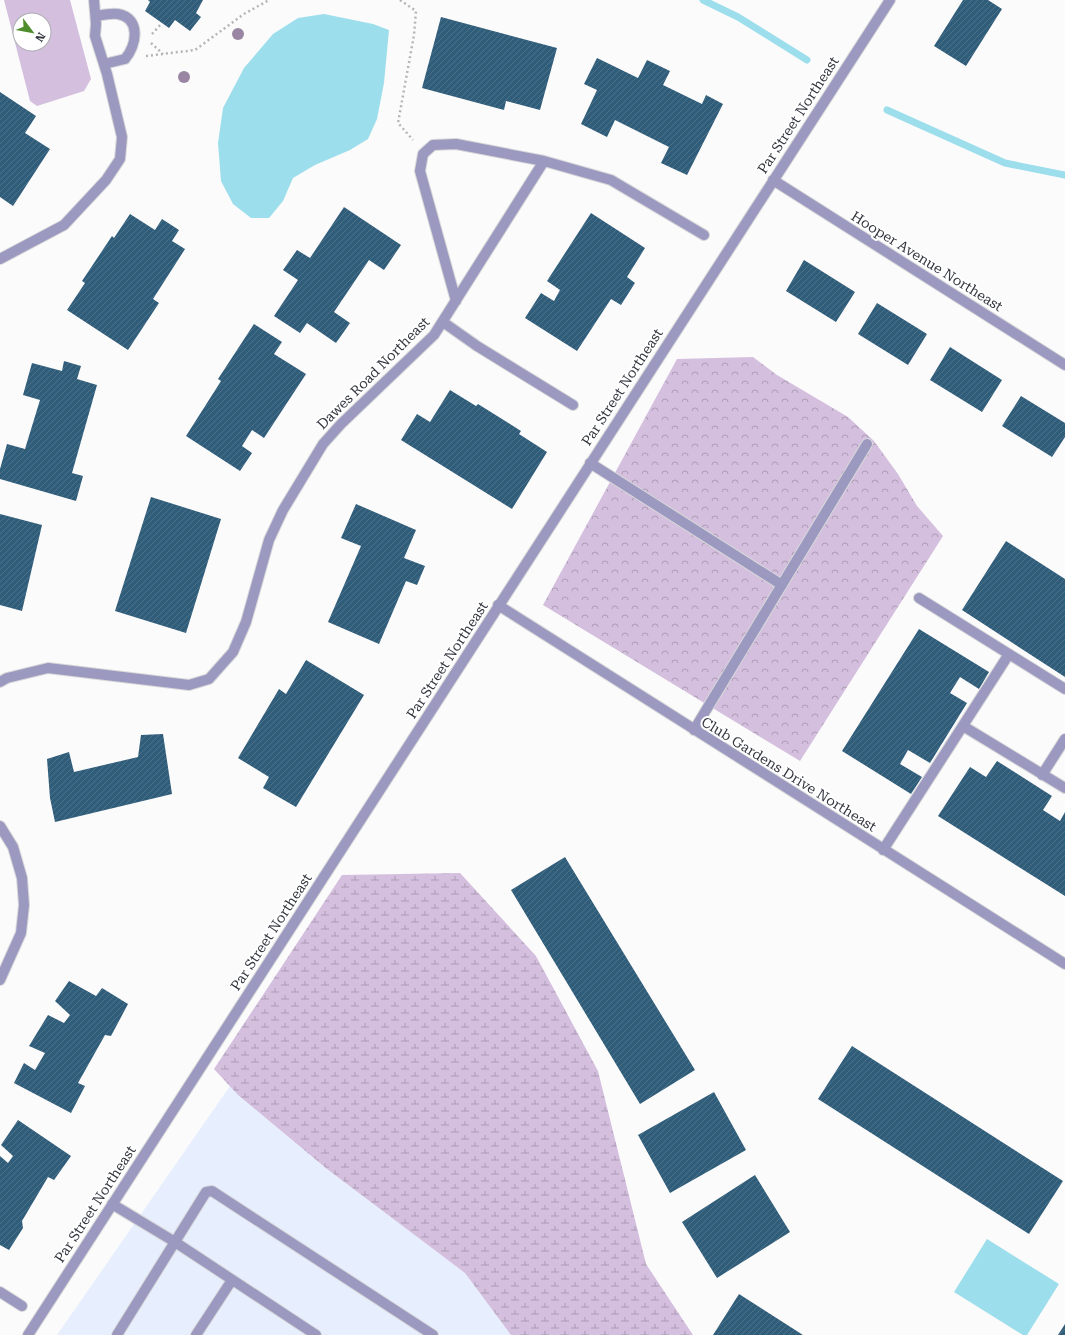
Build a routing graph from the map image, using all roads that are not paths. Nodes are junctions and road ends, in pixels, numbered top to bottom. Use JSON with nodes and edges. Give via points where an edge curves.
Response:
{"nodes":[{"id":1,"x":94,"y":0,"type":"edge"},
{"id":2,"x":890,"y":0,"type":"edge"},
{"id":3,"x":96,"y":16,"type":"junction"},
{"id":4,"x":104,"y":64,"type":"junction"},
{"id":5,"x":544,"y":161,"type":"junction"},
{"id":6,"x":774,"y":180,"type":"junction"},
{"id":7,"x":704,"y":235,"type":"dead end"},
{"id":8,"x":0,"y":259,"type":"edge"},
{"id":9,"x":456,"y":301,"type":"junction"},
{"id":10,"x":443,"y":322,"type":"junction"},
{"id":11,"x":1065,"y":365,"type":"edge"},
{"id":12,"x":573,"y":405,"type":"dead end"},
{"id":13,"x":867,"y":444,"type":"dead end"},
{"id":14,"x":590,"y":463,"type":"junction"},
{"id":15,"x":782,"y":585,"type":"junction"},
{"id":16,"x":920,"y":598,"type":"dead end"},
{"id":17,"x":498,"y":605,"type":"junction"},
{"id":18,"x":1009,"y":654,"type":"junction"},
{"id":19,"x":0,"y":682,"type":"edge"},
{"id":20,"x":1065,"y":689,"type":"edge"},
{"id":21,"x":963,"y":726,"type":"junction"},
{"id":22,"x":694,"y":730,"type":"junction"},
{"id":23,"x":1065,"y":739,"type":"edge"},
{"id":24,"x":1042,"y":775,"type":"junction"},
{"id":25,"x":1065,"y":788,"type":"edge"},
{"id":26,"x":0,"y":826,"type":"edge"},
{"id":27,"x":884,"y":850,"type":"junction"},
{"id":28,"x":1065,"y":964,"type":"edge"},
{"id":29,"x":0,"y":980,"type":"edge"},
{"id":30,"x":112,"y":1204,"type":"junction"},
{"id":31,"x":175,"y":1242,"type":"junction"},
{"id":32,"x":232,"y":1280,"type":"junction"},
{"id":33,"x":0,"y":1292,"type":"edge"},
{"id":34,"x":22,"y":1306,"type":"dead end"},
{"id":35,"x":28,"y":1335,"type":"edge"},
{"id":36,"x":117,"y":1335,"type":"edge"},
{"id":37,"x":196,"y":1335,"type":"edge"},
{"id":38,"x":316,"y":1335,"type":"edge"},
{"id":39,"x":433,"y":1335,"type":"edge"}],
"edges":[{"from":1,"to":3,"type":"street"},
{"from":2,"to":6,"type":"street","name":"Par Street Northeast"},
{"from":3,"to":4,"type":"street","via":[[95,36]]},
{"from":3,"to":4,"type":"street","via":[[116,13],[124,16],[132,23],[136,33],[134,46],[126,59]]},
{"from":4,"to":8,"type":"street","via":[[122,137],[120,159],[106,180],[64,224]]},
{"from":5,"to":7,"type":"street","via":[[611,180]]},
{"from":5,"to":9,"type":"street","name":"Dawes Road Northeast"},
{"from":5,"to":9,"type":"street","via":[[456,144],[433,145],[423,154],[420,171]]},
{"from":6,"to":11,"type":"street","name":"Hooper Avenue Northeast"},
{"from":6,"to":14,"type":"street","name":"Par Street Northeast"},
{"from":9,"to":10,"type":"street","name":"Dawes Road Northeast"},
{"from":10,"to":12,"type":"street"},
{"from":10,"to":19,"type":"street","name":"Dawes Road Northeast","via":[[434,335],[323,444],[283,510],[269,540],[246,622],[233,652],[209,679],[189,685],[48,668]]},
{"from":13,"to":15,"type":"street"},
{"from":14,"to":15,"type":"street"},
{"from":14,"to":17,"type":"street","name":"Par Street Northeast"},
{"from":15,"to":22,"type":"street"},
{"from":16,"to":18,"type":"street"},
{"from":17,"to":22,"type":"street","name":"Club Gardens Drive Northeast"},
{"from":17,"to":30,"type":"street","name":"Par Street Northeast"},
{"from":18,"to":20,"type":"street"},
{"from":18,"to":21,"type":"street"},
{"from":21,"to":24,"type":"street"},
{"from":21,"to":27,"type":"street"},
{"from":22,"to":27,"type":"street","name":"Club Gardens Drive Northeast"},
{"from":23,"to":24,"type":"street"},
{"from":24,"to":25,"type":"street"},
{"from":26,"to":29,"type":"street","via":[[13,847],[22,878],[24,905],[21,933]]},
{"from":27,"to":28,"type":"street","name":"Club Gardens Drive Northeast"},
{"from":30,"to":31,"type":"street"},
{"from":30,"to":35,"type":"street","name":"Par Street Northeast"},
{"from":31,"to":32,"type":"street"},
{"from":31,"to":36,"type":"street"},
{"from":31,"to":39,"type":"street","via":[[206,1192],[212,1191]]},
{"from":32,"to":37,"type":"street"},
{"from":32,"to":38,"type":"street"},
{"from":33,"to":34,"type":"street"}]}
